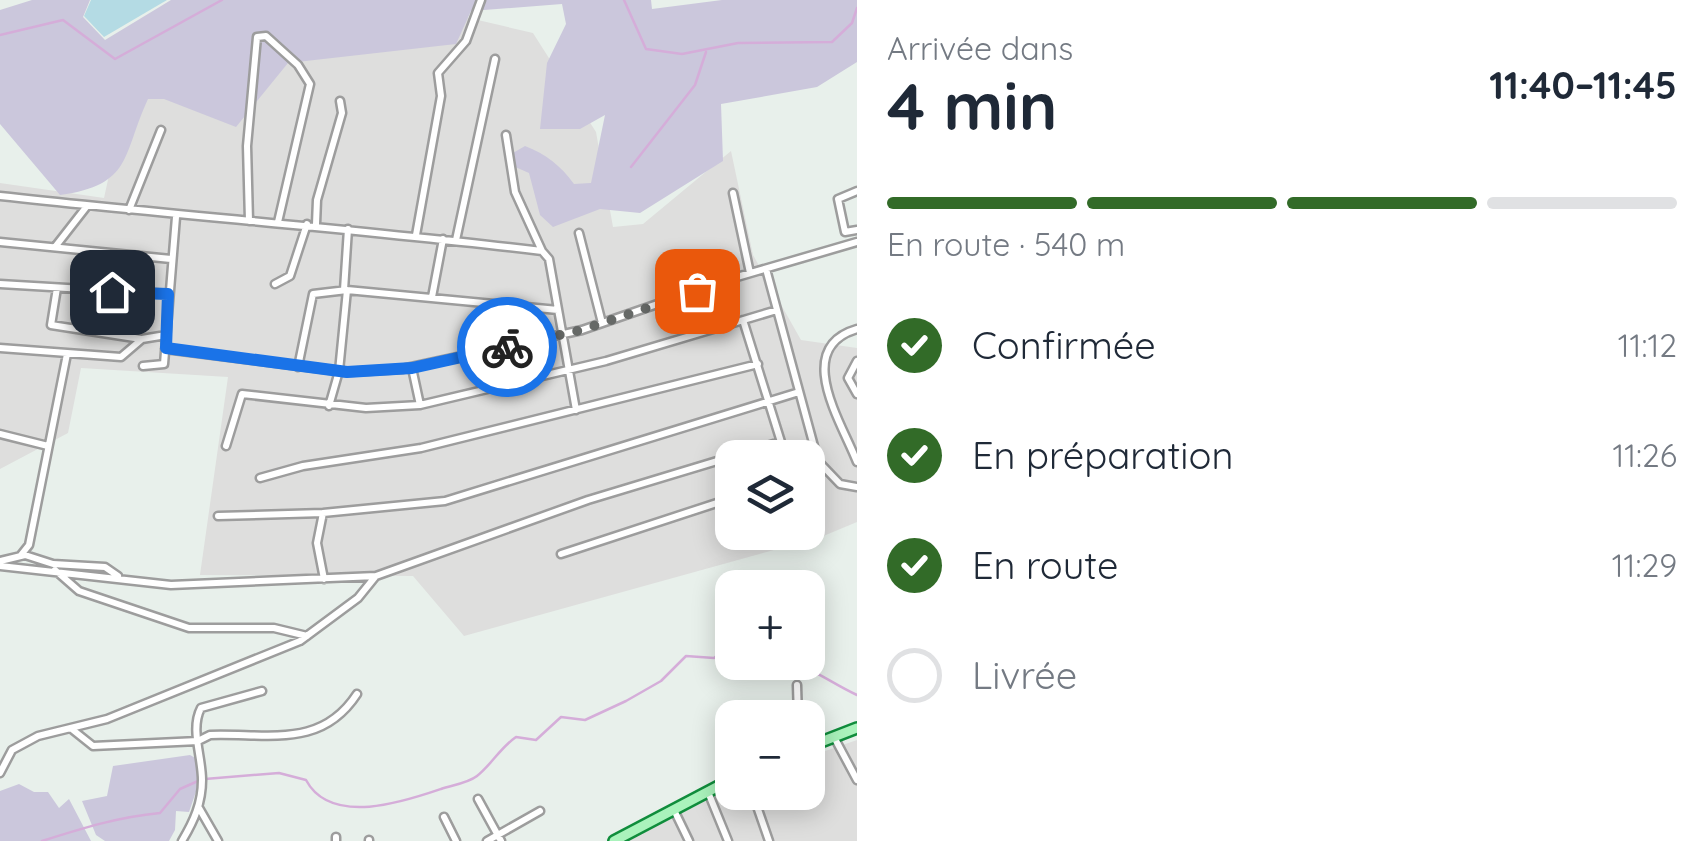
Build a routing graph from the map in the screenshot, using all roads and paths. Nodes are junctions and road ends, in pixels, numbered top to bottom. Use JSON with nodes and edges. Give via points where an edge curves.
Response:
{"nodes":[{"id":1,"x":482,"y":0,"type":"edge"},
{"id":2,"x":495,"y":59,"type":"dead end"},
{"id":3,"x":340,"y":101,"type":"dead end"},
{"id":4,"x":161,"y":130,"type":"dead end"},
{"id":5,"x":506,"y":135,"type":"dead end"},
{"id":6,"x":857,"y":192,"type":"edge"},
{"id":7,"x":733,"y":193,"type":"dead end"},
{"id":8,"x":0,"y":196,"type":"edge"},
{"id":9,"x":87,"y":206,"type":"junction"},
{"id":10,"x":129,"y":210,"type":"junction"},
{"id":11,"x":176,"y":217,"type":"junction"},
{"id":12,"x":249,"y":221,"type":"junction"},
{"id":13,"x":278,"y":222,"type":"junction"},
{"id":14,"x":312,"y":224,"type":"junction"},
{"id":15,"x":348,"y":229,"type":"junction"},
{"id":16,"x":857,"y":230,"type":"edge"},
{"id":17,"x":579,"y":234,"type":"dead end"},
{"id":18,"x":416,"y":236,"type":"junction"},
{"id":19,"x":443,"y":239,"type":"junction"},
{"id":20,"x":456,"y":240,"type":"junction"},
{"id":21,"x":0,"y":242,"type":"edge"},
{"id":22,"x":857,"y":242,"type":"edge"},
{"id":23,"x":55,"y":248,"type":"junction"},
{"id":24,"x":542,"y":251,"type":"junction"},
{"id":25,"x":171,"y":259,"type":"junction"},
{"id":26,"x":766,"y":269,"type":"junction"},
{"id":27,"x":750,"y":273,"type":"junction"},
{"id":28,"x":0,"y":284,"type":"edge"},
{"id":29,"x":275,"y":284,"type":"dead end"},
{"id":30,"x":56,"y":288,"type":"junction"},
{"id":31,"x":345,"y":290,"type":"junction"},
{"id":32,"x":168,"y":294,"type":"junction"},
{"id":33,"x":432,"y":297,"type":"junction"},
{"id":34,"x":558,"y":310,"type":"junction"},
{"id":35,"x":777,"y":310,"type":"junction"},
{"id":36,"x":743,"y":320,"type":"junction"},
{"id":37,"x":602,"y":323,"type":"junction"},
{"id":38,"x":857,"y":329,"type":"edge"},
{"id":39,"x":166,"y":335,"type":"junction"},
{"id":40,"x":562,"y":335,"type":"junction"},
{"id":41,"x":142,"y":339,"type":"junction"},
{"id":42,"x":0,"y":348,"type":"edge"},
{"id":43,"x":166,"y":348,"type":"junction"},
{"id":44,"x":67,"y":354,"type":"junction"},
{"id":45,"x":857,"y":360,"type":"edge"},
{"id":46,"x":758,"y":364,"type":"junction"},
{"id":47,"x":142,"y":366,"type":"dead end"},
{"id":48,"x":298,"y":367,"type":"junction"},
{"id":49,"x":412,"y":368,"type":"junction"},
{"id":50,"x":339,"y":371,"type":"junction"},
{"id":51,"x":567,"y":371,"type":"junction"},
{"id":52,"x":799,"y":392,"type":"junction"},
{"id":53,"x":857,"y":394,"type":"edge"},
{"id":54,"x":771,"y":402,"type":"junction"},
{"id":55,"x":420,"y":405,"type":"junction"},
{"id":56,"x":329,"y":406,"type":"junction"},
{"id":57,"x":576,"y":410,"type":"junction"},
{"id":58,"x":0,"y":434,"type":"edge"},
{"id":59,"x":780,"y":440,"type":"edge"},
{"id":60,"x":48,"y":446,"type":"junction"},
{"id":61,"x":226,"y":446,"type":"dead end"},
{"id":62,"x":715,"y":462,"type":"edge"},
{"id":63,"x":857,"y":462,"type":"edge"},
{"id":64,"x":260,"y":478,"type":"dead end"},
{"id":65,"x":857,"y":487,"type":"edge"},
{"id":66,"x":715,"y":504,"type":"edge"},
{"id":67,"x":323,"y":513,"type":"junction"},
{"id":68,"x":218,"y":516,"type":"dead end"},
{"id":69,"x":21,"y":554,"type":"junction"},
{"id":70,"x":560,"y":554,"type":"dead end"},
{"id":71,"x":0,"y":563,"type":"edge"},
{"id":72,"x":54,"y":570,"type":"junction"},
{"id":73,"x":376,"y":576,"type":"junction"},
{"id":74,"x":121,"y":578,"type":"junction"},
{"id":75,"x":324,"y":579,"type":"junction"},
{"id":76,"x":307,"y":636,"type":"junction"},
{"id":77,"x":797,"y":686,"type":"dead end"},
{"id":78,"x":262,"y":691,"type":"dead end"},
{"id":79,"x":357,"y":694,"type":"dead end"},
{"id":80,"x":797,"y":700,"type":"edge"},
{"id":81,"x":857,"y":728,"type":"edge"},
{"id":82,"x":72,"y":730,"type":"junction"},
{"id":83,"x":834,"y":736,"type":"junction"},
{"id":84,"x":825,"y":740,"type":"edge"},
{"id":85,"x":198,"y":742,"type":"junction"},
{"id":86,"x":0,"y":773,"type":"edge"},
{"id":87,"x":857,"y":780,"type":"edge"},
{"id":88,"x":715,"y":787,"type":"edge"},
{"id":89,"x":708,"y":790,"type":"junction"},
{"id":90,"x":478,"y":800,"type":"dead end"},
{"id":91,"x":199,"y":808,"type":"junction"},
{"id":92,"x":674,"y":808,"type":"junction"},
{"id":93,"x":758,"y":810,"type":"edge"},
{"id":94,"x":540,"y":811,"type":"dead end"},
{"id":95,"x":444,"y":816,"type":"dead end"},
{"id":96,"x":636,"y":828,"type":"junction"},
{"id":97,"x":499,"y":838,"type":"edge"},
{"id":98,"x":182,"y":841,"type":"edge"},
{"id":99,"x":218,"y":841,"type":"edge"},
{"id":100,"x":456,"y":841,"type":"edge"},
{"id":101,"x":487,"y":841,"type":"edge"},
{"id":102,"x":614,"y":841,"type":"edge"},
{"id":103,"x":642,"y":841,"type":"edge"},
{"id":104,"x":688,"y":841,"type":"edge"},
{"id":105,"x":728,"y":841,"type":"edge"},
{"id":106,"x":769,"y":841,"type":"edge"}],
"edges":[{"from":1,"to":18,"type":"street","via":[[466,41],[438,73],[442,96]]},
{"from":2,"to":20,"type":"street"},
{"from":3,"to":14,"type":"street","via":[[342,115]]},
{"from":4,"to":10,"type":"street"},
{"from":5,"to":24,"type":"street","via":[[514,192]]},
{"from":6,"to":16,"type":"street","via":[[838,199],[844,232]]},
{"from":7,"to":27,"type":"street"},
{"from":8,"to":9,"type":"street"},
{"from":9,"to":10,"type":"street"},
{"from":9,"to":23,"type":"street"},
{"from":10,"to":11,"type":"street"},
{"from":11,"to":12,"type":"street"},
{"from":11,"to":25,"type":"street"},
{"from":12,"to":13,"type":"street"},
{"from":12,"to":13,"type":"street","via":[[246,156],[257,37],[266,36],[310,84]]},
{"from":13,"to":14,"type":"street"},
{"from":14,"to":15,"type":"street"},
{"from":14,"to":29,"type":"street","via":[[290,276]]},
{"from":15,"to":18,"type":"street"},
{"from":15,"to":31,"type":"street"},
{"from":17,"to":37,"type":"street"},
{"from":18,"to":19,"type":"street"},
{"from":19,"to":20,"type":"street"},
{"from":19,"to":33,"type":"street"},
{"from":20,"to":24,"type":"street"},
{"from":21,"to":23,"type":"street"},
{"from":22,"to":26,"type":"street"},
{"from":23,"to":25,"type":"street"},
{"from":24,"to":34,"type":"street"},
{"from":25,"to":32,"type":"street"},
{"from":26,"to":27,"type":"street"},
{"from":26,"to":35,"type":"street"},
{"from":27,"to":37,"type":"street"},
{"from":28,"to":30,"type":"street"},
{"from":30,"to":32,"type":"street"},
{"from":30,"to":41,"type":"street","via":[[51,325]]},
{"from":31,"to":33,"type":"street"},
{"from":31,"to":48,"type":"street","via":[[313,294]]},
{"from":31,"to":50,"type":"street"},
{"from":32,"to":39,"type":"street"},
{"from":33,"to":34,"type":"street"},
{"from":34,"to":40,"type":"street"},
{"from":35,"to":36,"type":"street"},
{"from":35,"to":52,"type":"street"},
{"from":36,"to":46,"type":"street"},
{"from":36,"to":51,"type":"street"},
{"from":37,"to":40,"type":"street"},
{"from":38,"to":63,"type":"street","via":[[836,339],[822,364]]},
{"from":39,"to":41,"type":"street"},
{"from":39,"to":43,"type":"street"},
{"from":40,"to":49,"type":"street"},
{"from":40,"to":51,"type":"street"},
{"from":41,"to":44,"type":"street","via":[[121,357]]},
{"from":42,"to":44,"type":"street"},
{"from":43,"to":47,"type":"street","via":[[164,364]]},
{"from":43,"to":48,"type":"street"},
{"from":44,"to":60,"type":"street"},
{"from":45,"to":53,"type":"street","via":[[848,378]]},
{"from":46,"to":54,"type":"street"},
{"from":46,"to":57,"type":"street"},
{"from":48,"to":50,"type":"street"},
{"from":49,"to":50,"type":"street"},
{"from":49,"to":55,"type":"street"},
{"from":50,"to":56,"type":"street"},
{"from":51,"to":55,"type":"street"},
{"from":51,"to":57,"type":"street"},
{"from":52,"to":54,"type":"street"},
{"from":52,"to":65,"type":"street","via":[[818,461],[840,484]]},
{"from":54,"to":59,"type":"street"},
{"from":54,"to":67,"type":"street","via":[[462,498]]},
{"from":55,"to":56,"type":"street"},
{"from":56,"to":61,"type":"street","via":[[240,395]]},
{"from":57,"to":64,"type":"street","via":[[377,458]]},
{"from":58,"to":60,"type":"street"},
{"from":60,"to":69,"type":"street","via":[[29,546]]},
{"from":62,"to":73,"type":"street"},
{"from":66,"to":70,"type":"street"},
{"from":67,"to":68,"type":"street"},
{"from":67,"to":75,"type":"street","via":[[317,543]]},
{"from":69,"to":71,"type":"street"},
{"from":69,"to":74,"type":"street","via":[[104,567]]},
{"from":71,"to":72,"type":"street"},
{"from":72,"to":74,"type":"street"},
{"from":72,"to":76,"type":"street","via":[[79,591],[189,628],[274,628]]},
{"from":73,"to":75,"type":"street"},
{"from":73,"to":76,"type":"street"},
{"from":74,"to":75,"type":"street","via":[[171,585]]},
{"from":76,"to":82,"type":"street","via":[[195,687]]},
{"from":77,"to":80,"type":"street"},
{"from":78,"to":85,"type":"street","via":[[202,708]]},
{"from":79,"to":85,"type":"street","via":[[331,725],[298,735],[210,735]]},
{"from":81,"to":83,"type":"main road"},
{"from":82,"to":85,"type":"street","via":[[93,746]]},
{"from":82,"to":86,"type":"street","via":[[38,736],[12,750]]},
{"from":83,"to":84,"type":"main road"},
{"from":83,"to":87,"type":"street"},
{"from":85,"to":91,"type":"street"},
{"from":88,"to":89,"type":"main road"},
{"from":89,"to":92,"type":"main road"},
{"from":89,"to":105,"type":"street"},
{"from":90,"to":97,"type":"street"},
{"from":91,"to":98,"type":"street"},
{"from":91,"to":99,"type":"street"},
{"from":92,"to":96,"type":"main road"},
{"from":92,"to":104,"type":"street"},
{"from":93,"to":106,"type":"street"},
{"from":94,"to":97,"type":"street"},
{"from":95,"to":100,"type":"street"},
{"from":96,"to":102,"type":"main road"},
{"from":96,"to":103,"type":"street"},
{"from":97,"to":101,"type":"street"}]}
